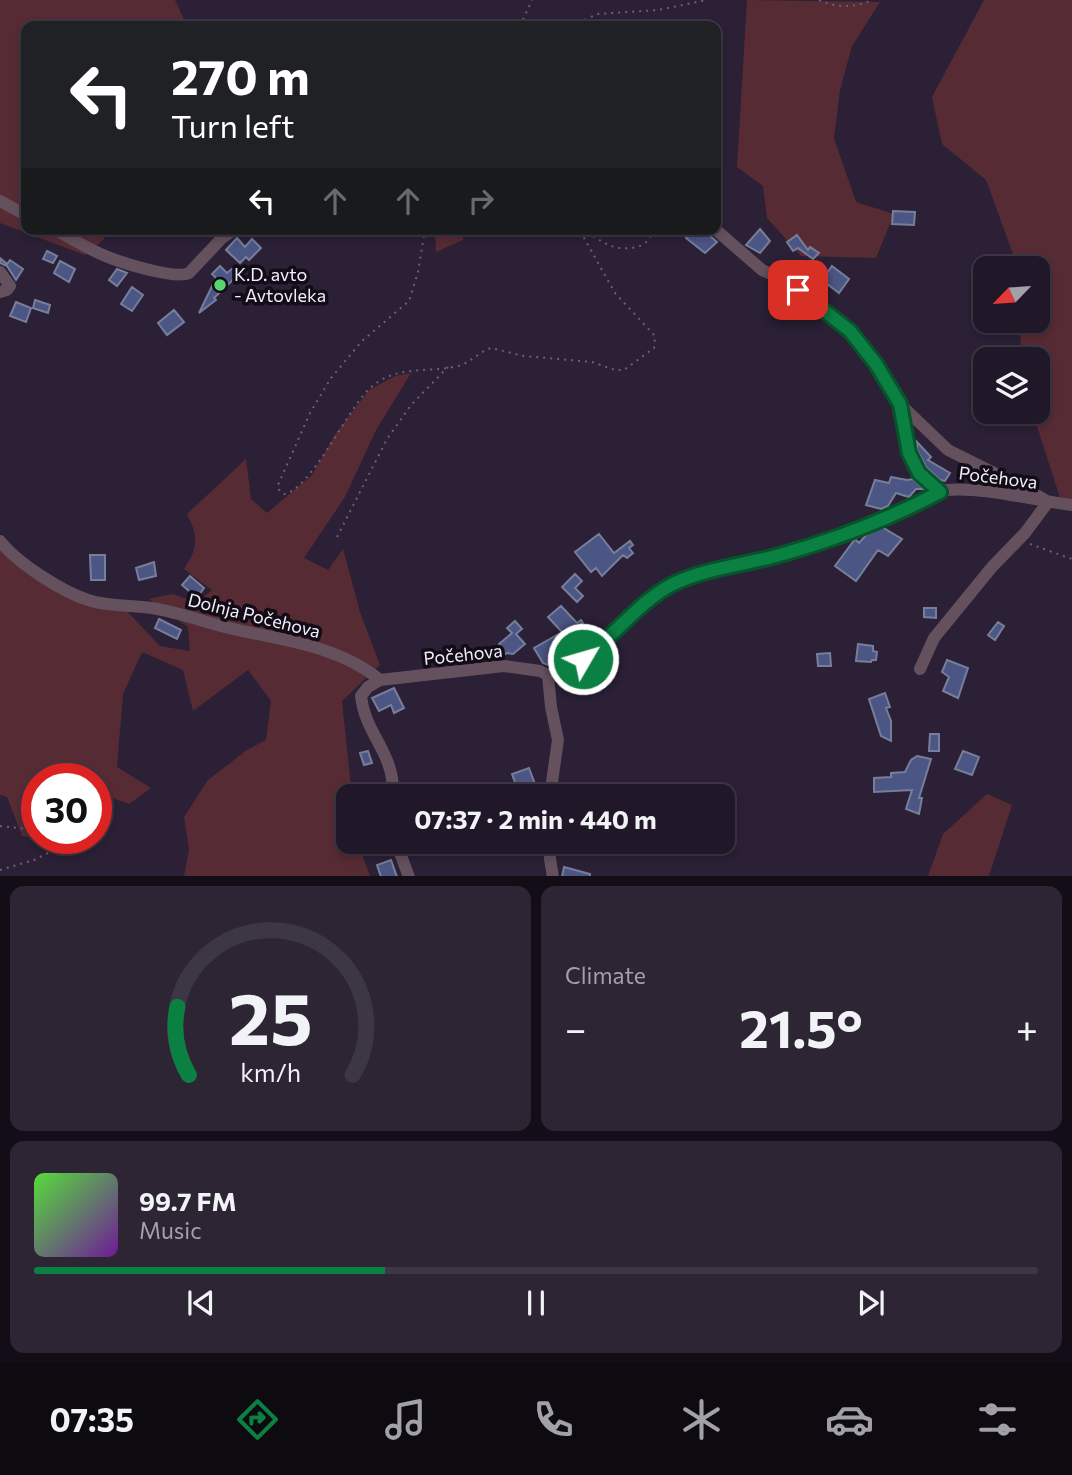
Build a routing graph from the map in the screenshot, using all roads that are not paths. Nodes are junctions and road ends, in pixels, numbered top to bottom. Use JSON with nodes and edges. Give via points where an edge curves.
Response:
{"nodes":[{"id":1,"x":0,"y":201,"type":"edge"},
{"id":2,"x":21,"y":212,"type":"edge"},
{"id":3,"x":721,"y":234,"type":"edge"},
{"id":4,"x":65,"y":235,"type":"edge"},
{"id":5,"x":226,"y":235,"type":"edge"},
{"id":6,"x":0,"y":272,"type":"edge"},
{"id":7,"x":0,"y":292,"type":"edge"},
{"id":8,"x":900,"y":404,"type":"junction"},
{"id":9,"x":940,"y":492,"type":"junction"},
{"id":10,"x":1048,"y":502,"type":"junction"},
{"id":11,"x":1072,"y":505,"type":"edge"},
{"id":12,"x":0,"y":541,"type":"edge"},
{"id":13,"x":920,"y":669,"type":"dead end"},
{"id":14,"x":548,"y":676,"type":"junction"},
{"id":15,"x":380,"y":680,"type":"junction"},
{"id":16,"x":392,"y":784,"type":"edge"},
{"id":17,"x":552,"y":784,"type":"edge"},
{"id":18,"x":400,"y":854,"type":"edge"},
{"id":19,"x":550,"y":854,"type":"edge"},
{"id":20,"x":409,"y":876,"type":"edge"},
{"id":21,"x":553,"y":876,"type":"edge"}],
"edges":[{"from":1,"to":2,"type":"street"},
{"from":3,"to":8,"type":"street","via":[[762,270],[815,301],[850,331]]},
{"from":4,"to":5,"type":"street","via":[[105,256],[182,276]]},
{"from":6,"to":7,"type":"street","via":[[10,286]]},
{"from":8,"to":9,"type":"street","via":[[909,453],[919,473]]},
{"from":8,"to":10,"type":"street","via":[[963,460]]},
{"from":9,"to":10,"type":"street","name":"Počehova","via":[[958,489]]},
{"from":9,"to":14,"type":"street","name":"Počehova","via":[[777,556],[674,584],[639,608],[592,652]]},
{"from":10,"to":11,"type":"street","name":"Počehova"},
{"from":10,"to":13,"type":"street","via":[[934,638]]},
{"from":12,"to":15,"type":"street","name":"Dolnja Počehova","via":[[9,553],[52,582],[88,600],[152,608],[289,640],[350,661]]},
{"from":14,"to":15,"type":"street","name":"Počehova","via":[[504,666]]},
{"from":14,"to":17,"type":"street","via":[[558,740]]},
{"from":15,"to":16,"type":"street","via":[[361,696],[362,708],[390,762]]},
{"from":18,"to":20,"type":"street"},
{"from":19,"to":21,"type":"street"}]}
